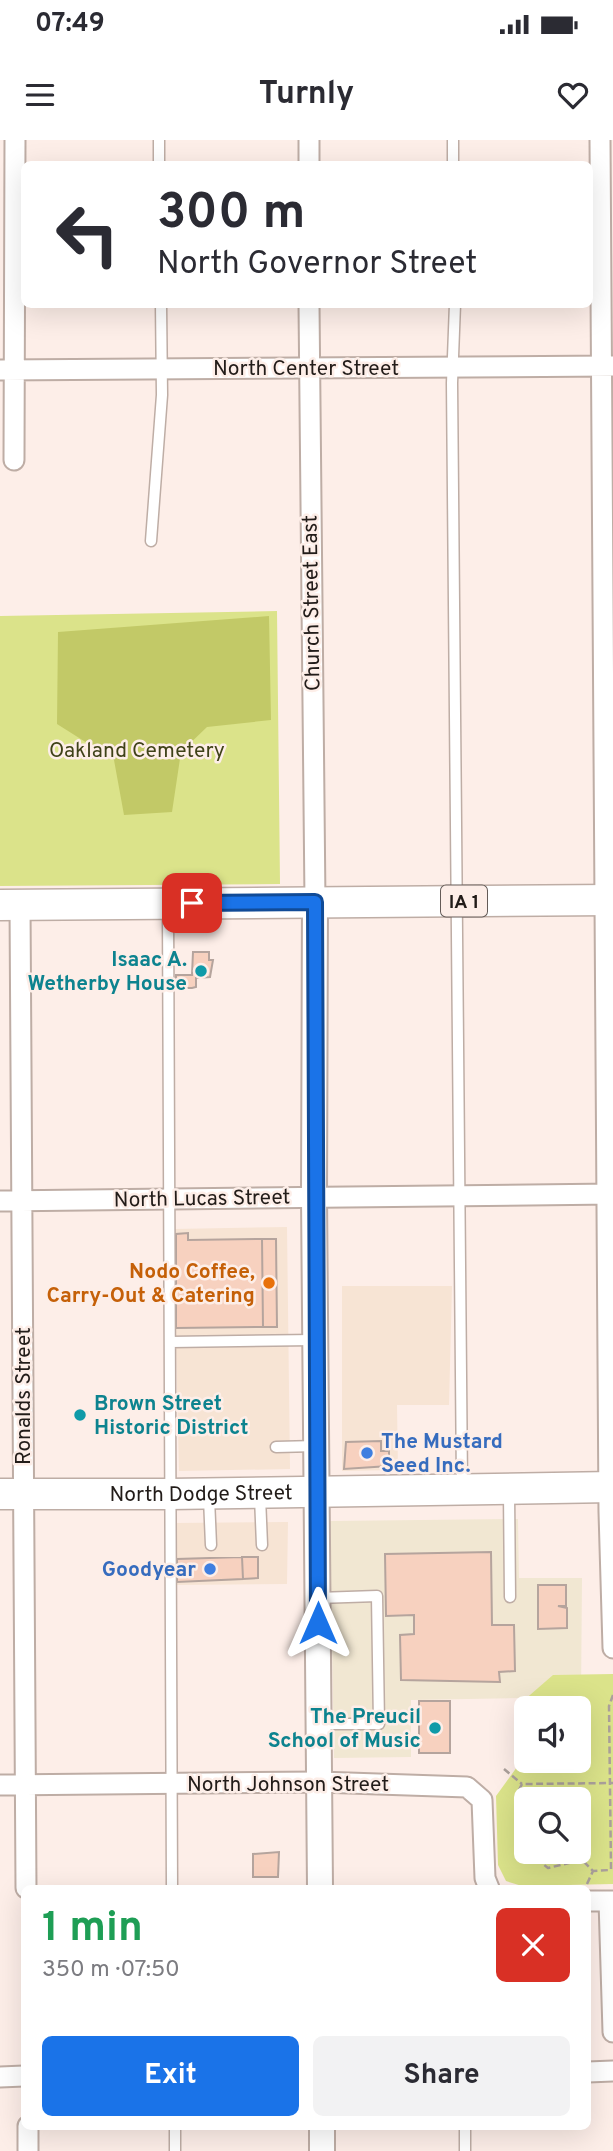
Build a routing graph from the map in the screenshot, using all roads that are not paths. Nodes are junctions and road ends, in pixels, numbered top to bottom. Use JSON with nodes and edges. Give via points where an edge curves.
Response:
{"nodes":[{"id":1,"x":15,"y":140,"type":"edge"},
{"id":2,"x":159,"y":140,"type":"edge"},
{"id":3,"x":309,"y":140,"type":"edge"},
{"id":4,"x":453,"y":140,"type":"edge"},
{"id":5,"x":600,"y":140,"type":"edge"},
{"id":6,"x":159,"y":161,"type":"edge"},
{"id":7,"x":309,"y":161,"type":"edge"},
{"id":8,"x":453,"y":161,"type":"edge"},
{"id":9,"x":161,"y":308,"type":"edge"},
{"id":10,"x":309,"y":308,"type":"edge"},
{"id":11,"x":455,"y":308,"type":"edge"},
{"id":12,"x":607,"y":366,"type":"edge"},
{"id":13,"x":453,"y":367,"type":"junction"},
{"id":14,"x":309,"y":368,"type":"junction"},
{"id":15,"x":162,"y":369,"type":"junction"},
{"id":16,"x":7,"y":370,"type":"edge"},
{"id":17,"x":14,"y":460,"type":"dead end"},
{"id":18,"x":150,"y":541,"type":"dead end"},
{"id":19,"x":609,"y":900,"type":"edge"},
{"id":20,"x":456,"y":901,"type":"junction"},
{"id":21,"x":315,"y":902,"type":"junction"},
{"id":22,"x":167,"y":903,"type":"junction"},
{"id":23,"x":10,"y":905,"type":"edge"},
{"id":24,"x":611,"y":1194,"type":"edge"},
{"id":25,"x":459,"y":1196,"type":"junction"},
{"id":26,"x":314,"y":1197,"type":"junction"},
{"id":27,"x":168,"y":1199,"type":"junction"},
{"id":28,"x":0,"y":1200,"type":"edge"},
{"id":29,"x":21,"y":1200,"type":"junction"},
{"id":30,"x":315,"y":1340,"type":"junction"},
{"id":31,"x":171,"y":1342,"type":"junction"},
{"id":32,"x":316,"y":1446,"type":"junction"},
{"id":33,"x":276,"y":1447,"type":"dead end"},
{"id":34,"x":611,"y":1487,"type":"edge"},
{"id":35,"x":462,"y":1489,"type":"junction"},
{"id":36,"x":509,"y":1489,"type":"junction"},
{"id":37,"x":317,"y":1492,"type":"junction"},
{"id":38,"x":260,"y":1493,"type":"junction"},
{"id":39,"x":12,"y":1494,"type":"edge"},
{"id":40,"x":170,"y":1494,"type":"junction"},
{"id":41,"x":209,"y":1494,"type":"junction"},
{"id":42,"x":211,"y":1545,"type":"dead end"},
{"id":43,"x":262,"y":1545,"type":"dead end"},
{"id":44,"x":510,"y":1597,"type":"dead end"},
{"id":45,"x":318,"y":1598,"type":"junction"},
{"id":46,"x":613,"y":1648,"type":"edge"},
{"id":47,"x":318,"y":1724,"type":"junction"},
{"id":48,"x":319,"y":1782,"type":"junction"},
{"id":49,"x":0,"y":1785,"type":"edge"},
{"id":50,"x":25,"y":1785,"type":"junction"},
{"id":51,"x":171,"y":1785,"type":"junction"},
{"id":52,"x":26,"y":1885,"type":"edge"},
{"id":53,"x":172,"y":1885,"type":"edge"},
{"id":54,"x":320,"y":1885,"type":"edge"},
{"id":55,"x":488,"y":1885,"type":"edge"},
{"id":56,"x":591,"y":1901,"type":"edge"},
{"id":57,"x":611,"y":1901,"type":"edge"},
{"id":58,"x":613,"y":2032,"type":"edge"},
{"id":59,"x":613,"y":2071,"type":"edge"},
{"id":60,"x":591,"y":2072,"type":"edge"},
{"id":61,"x":21,"y":2076,"type":"edge"},
{"id":62,"x":0,"y":2077,"type":"edge"},
{"id":63,"x":28,"y":2130,"type":"edge"},
{"id":64,"x":175,"y":2130,"type":"edge"},
{"id":65,"x":322,"y":2130,"type":"edge"},
{"id":66,"x":465,"y":2130,"type":"edge"},
{"id":67,"x":28,"y":2151,"type":"edge"},
{"id":68,"x":175,"y":2151,"type":"edge"},
{"id":69,"x":322,"y":2151,"type":"edge"},
{"id":70,"x":465,"y":2151,"type":"edge"}],
"edges":[{"from":1,"to":16,"type":"street"},
{"from":2,"to":6,"type":"lane"},
{"from":3,"to":7,"type":"street"},
{"from":4,"to":8,"type":"lane"},
{"from":5,"to":12,"type":"street"},
{"from":9,"to":15,"type":"lane"},
{"from":10,"to":14,"type":"street","name":"Church Street East"},
{"from":11,"to":13,"type":"lane"},
{"from":12,"to":13,"type":"street","name":"North Center Street"},
{"from":12,"to":19,"type":"street"},
{"from":13,"to":14,"type":"street","name":"North Center Street"},
{"from":13,"to":20,"type":"lane"},
{"from":14,"to":15,"type":"street","name":"North Center Street"},
{"from":14,"to":21,"type":"street","name":"Church Street East"},
{"from":15,"to":16,"type":"street","name":"North Center Street"},
{"from":15,"to":18,"type":"lane"},
{"from":16,"to":17,"type":"street"},
{"from":19,"to":20,"type":"main road","number":"IA 1"},
{"from":19,"to":24,"type":"street"},
{"from":20,"to":21,"type":"main road","number":"IA 1"},
{"from":20,"to":25,"type":"lane"},
{"from":21,"to":22,"type":"main road","number":"IA 1"},
{"from":21,"to":26,"type":"street"},
{"from":22,"to":23,"type":"main road","number":"IA 1"},
{"from":22,"to":27,"type":"lane"},
{"from":23,"to":29,"type":"street","name":"Ronalds Street"},
{"from":24,"to":25,"type":"street","name":"North Lucas Street"},
{"from":24,"to":34,"type":"street"},
{"from":25,"to":26,"type":"street","name":"North Lucas Street"},
{"from":25,"to":35,"type":"lane"},
{"from":26,"to":27,"type":"street","name":"North Lucas Street"},
{"from":26,"to":30,"type":"street"},
{"from":27,"to":29,"type":"street","name":"North Lucas Street"},
{"from":27,"to":31,"type":"lane"},
{"from":28,"to":29,"type":"street","name":"North Lucas Street"},
{"from":29,"to":39,"type":"street","name":"Ronalds Street"},
{"from":30,"to":31,"type":"lane"},
{"from":30,"to":32,"type":"street"},
{"from":31,"to":40,"type":"lane"},
{"from":32,"to":33,"type":"lane"},
{"from":32,"to":37,"type":"street"},
{"from":34,"to":36,"type":"main road","name":"North Dodge Street"},
{"from":34,"to":46,"type":"street"},
{"from":35,"to":36,"type":"main road","name":"North Dodge Street"},
{"from":35,"to":37,"type":"main road","name":"North Dodge Street"},
{"from":36,"to":44,"type":"lane"},
{"from":37,"to":38,"type":"main road","name":"North Dodge Street"},
{"from":37,"to":45,"type":"street"},
{"from":38,"to":41,"type":"main road","name":"North Dodge Street"},
{"from":38,"to":43,"type":"lane"},
{"from":39,"to":40,"type":"main road","name":"North Dodge Street"},
{"from":39,"to":50,"type":"street","name":"Ronalds Street"},
{"from":40,"to":41,"type":"main road","name":"North Dodge Street"},
{"from":40,"to":51,"type":"lane"},
{"from":41,"to":42,"type":"lane"},
{"from":45,"to":47,"type":"street"},
{"from":45,"to":47,"type":"lane","via":[[377,1596],[379,1724]]},
{"from":47,"to":48,"type":"street"},
{"from":48,"to":51,"type":"street","name":"North Johnson Street"},
{"from":48,"to":54,"type":"street"},
{"from":48,"to":55,"type":"street","name":"North Johnson Street","via":[[457,1785],[475,1792],[484,1811]]},
{"from":49,"to":50,"type":"street","name":"North Johnson Street"},
{"from":50,"to":51,"type":"street","name":"North Johnson Street"},
{"from":50,"to":52,"type":"street","name":"Ronalds Street"},
{"from":51,"to":53,"type":"lane"},
{"from":56,"to":57,"type":"street"},
{"from":57,"to":58,"type":"street"},
{"from":59,"to":60,"type":"street"},
{"from":61,"to":62,"type":"street"},
{"from":63,"to":67,"type":"street"},
{"from":64,"to":68,"type":"lane"},
{"from":65,"to":69,"type":"street"},
{"from":66,"to":70,"type":"lane"}]}
